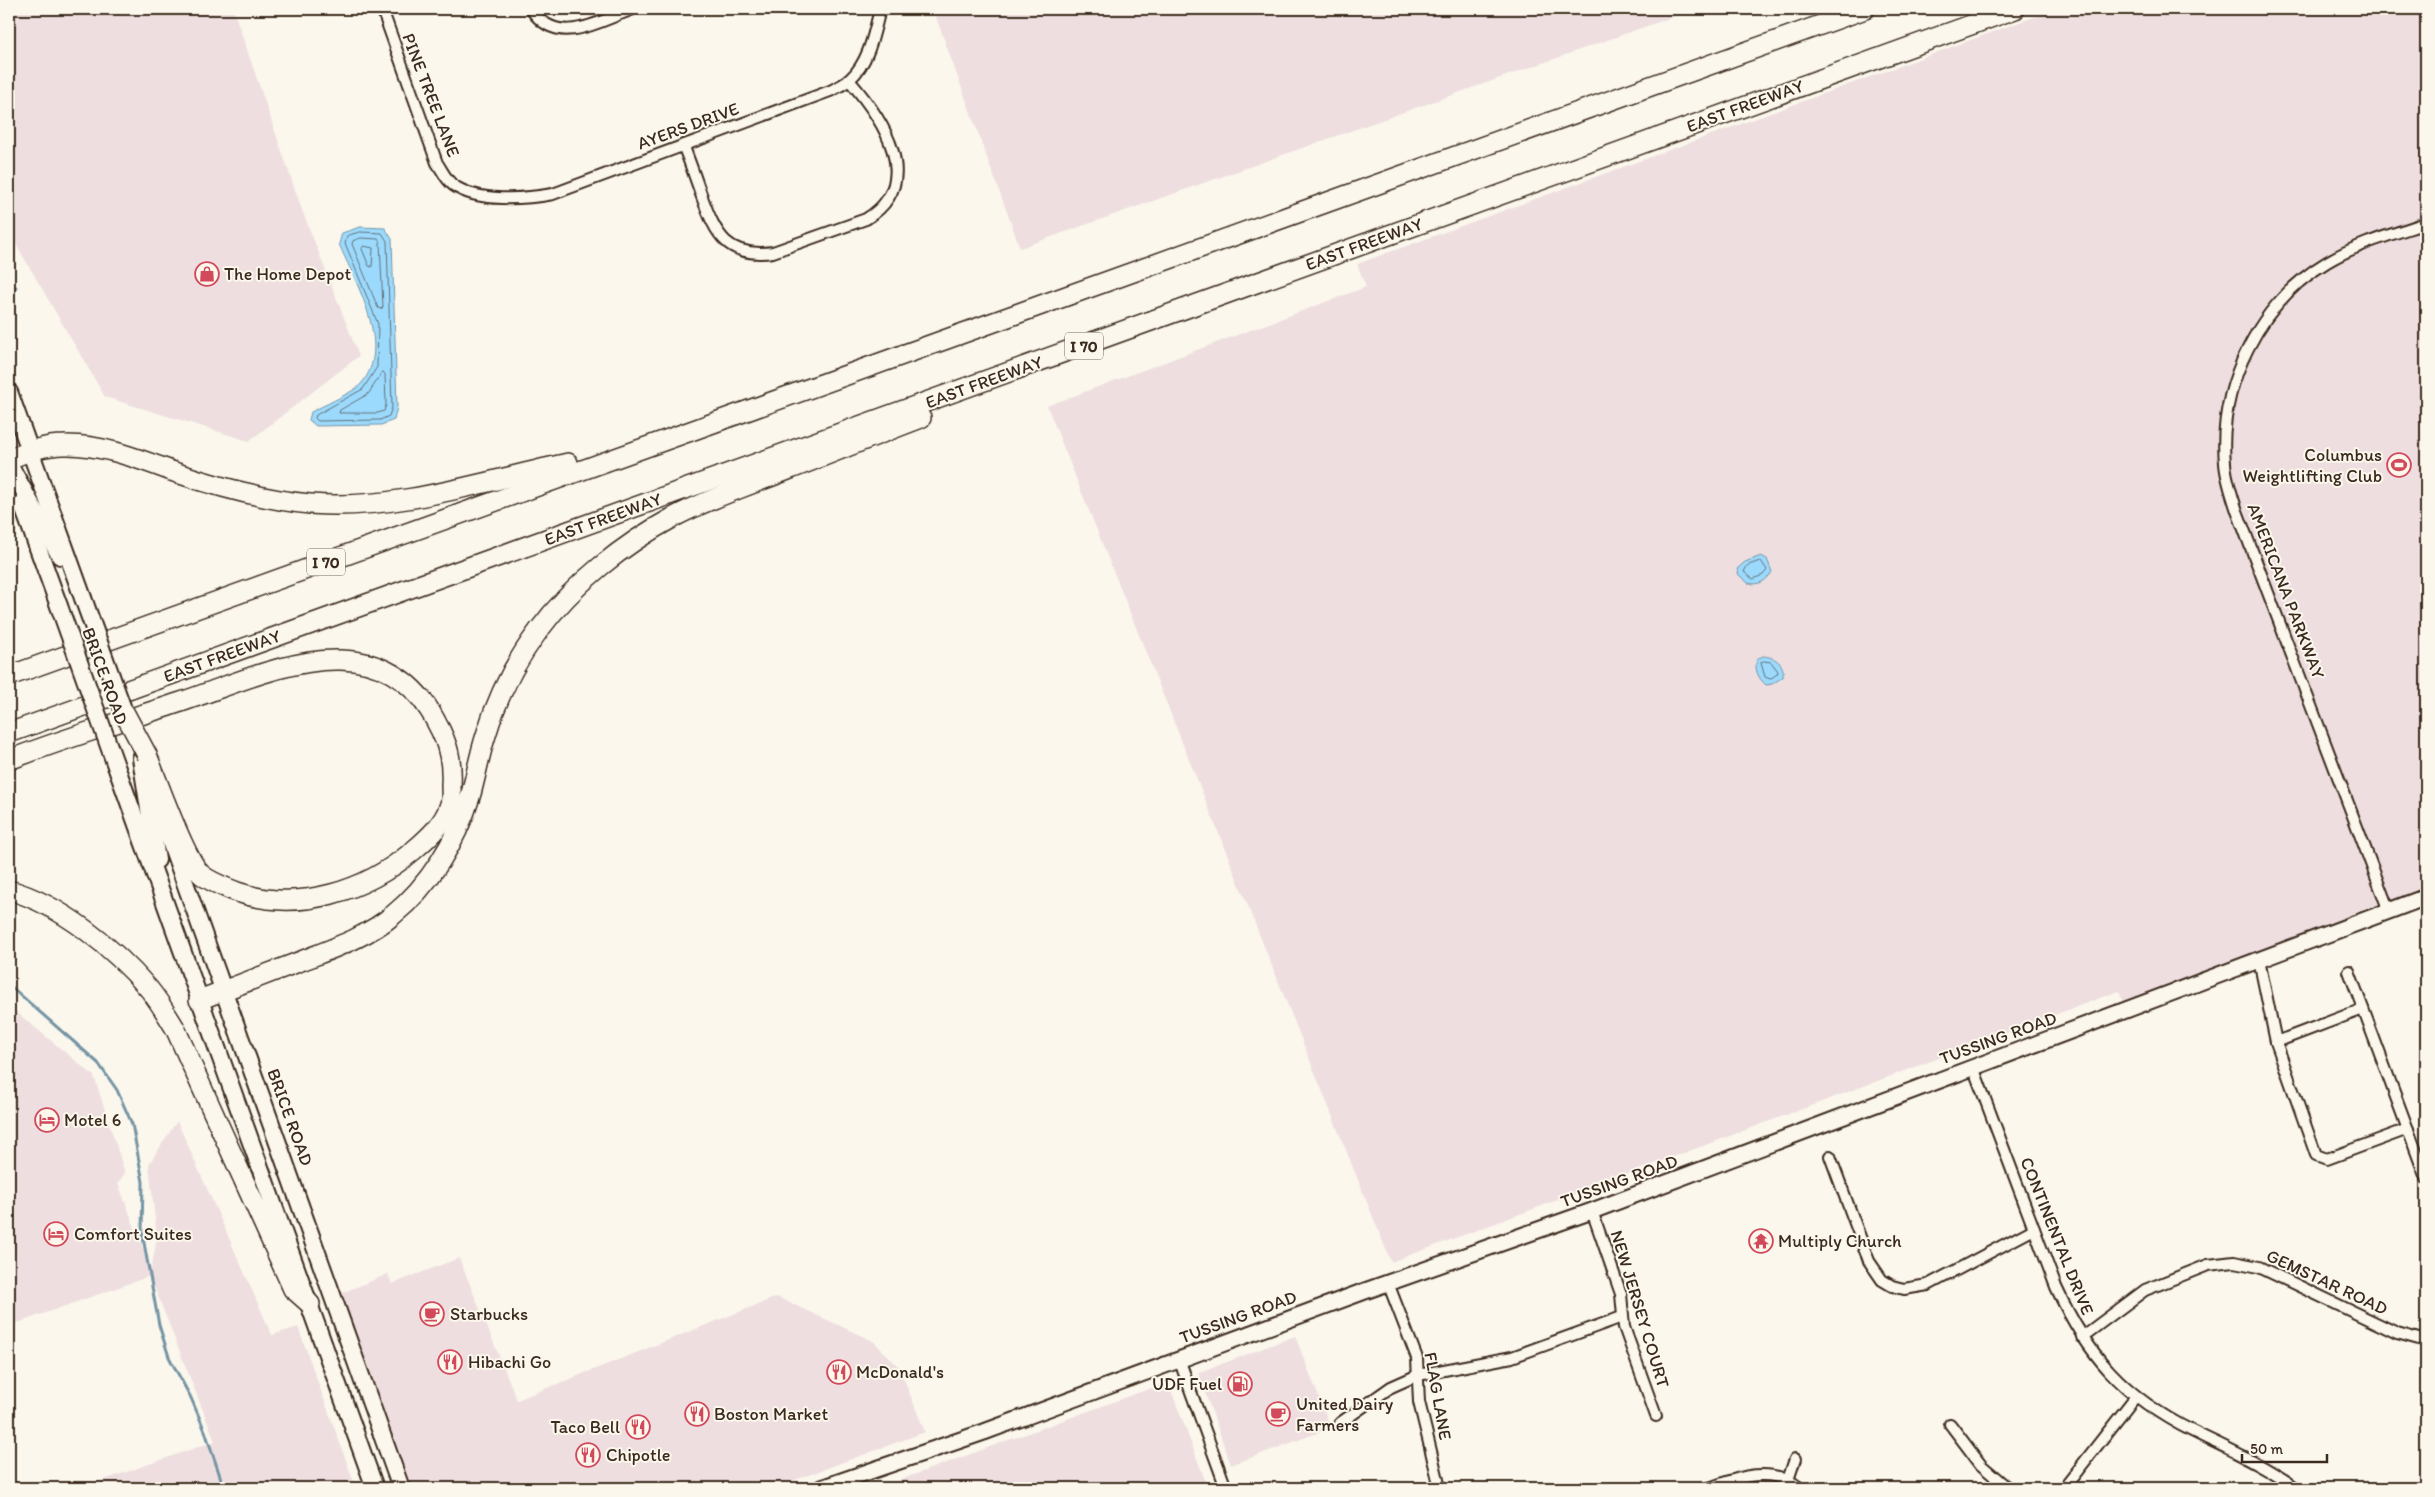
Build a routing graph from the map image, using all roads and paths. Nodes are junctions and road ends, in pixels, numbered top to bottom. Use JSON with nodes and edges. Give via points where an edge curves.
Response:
{"nodes":[{"id":1,"x":382,"y":9,"type":"edge"},
{"id":2,"x":531,"y":9,"type":"edge"},
{"id":3,"x":880,"y":9,"type":"edge"},
{"id":4,"x":1865,"y":9,"type":"edge"},
{"id":5,"x":2015,"y":9,"type":"edge"},
{"id":6,"x":631,"y":10,"type":"edge"},
{"id":7,"x":849,"y":80,"type":"junction"},
{"id":8,"x":683,"y":145,"type":"junction"},
{"id":9,"x":458,"y":188,"type":"joint"},
{"id":10,"x":2426,"y":223,"type":"edge"},
{"id":11,"x":1223,"y":296,"type":"junction"},
{"id":12,"x":9,"y":392,"type":"edge"},
{"id":13,"x":642,"y":447,"type":"junction"},
{"id":14,"x":30,"y":450,"type":"junction"},
{"id":15,"x":9,"y":459,"type":"edge"},
{"id":16,"x":9,"y":465,"type":"edge"},
{"id":17,"x":83,"y":598,"type":"junction"},
{"id":18,"x":9,"y":676,"type":"edge"},
{"id":19,"x":124,"y":712,"type":"joint"},
{"id":20,"x":9,"y":734,"type":"edge"},
{"id":21,"x":144,"y":757,"type":"junction"},
{"id":22,"x":9,"y":760,"type":"edge"},
{"id":23,"x":9,"y":890,"type":"edge"},
{"id":24,"x":2426,"y":897,"type":"edge"},
{"id":25,"x":164,"y":899,"type":"junction"},
{"id":26,"x":2389,"y":911,"type":"junction"},
{"id":27,"x":2259,"y":960,"type":"junction"},
{"id":28,"x":2349,"y":971,"type":"dead end"},
{"id":29,"x":224,"y":991,"type":"junction"},
{"id":30,"x":200,"y":1000,"type":"junction"},
{"id":31,"x":2363,"y":1009,"type":"junction"},
{"id":32,"x":2276,"y":1042,"type":"junction"},
{"id":33,"x":1973,"y":1067,"type":"junction"},
{"id":34,"x":2408,"y":1129,"type":"junction"},
{"id":35,"x":1830,"y":1156,"type":"dead end"},
{"id":36,"x":2426,"y":1178,"type":"edge"},
{"id":37,"x":1592,"y":1211,"type":"junction"},
{"id":38,"x":2034,"y":1228,"type":"junction"},
{"id":39,"x":1388,"y":1283,"type":"junction"},
{"id":40,"x":310,"y":1304,"type":"junction"},
{"id":41,"x":1622,"y":1317,"type":"junction"},
{"id":42,"x":2082,"y":1337,"type":"junction"},
{"id":43,"x":2426,"y":1341,"type":"edge"},
{"id":44,"x":1179,"y":1359,"type":"junction"},
{"id":45,"x":1418,"y":1375,"type":"junction"},
{"id":46,"x":2136,"y":1396,"type":"junction"},
{"id":47,"x":1656,"y":1416,"type":"dead end"},
{"id":48,"x":1340,"y":1423,"type":"dead end"},
{"id":49,"x":1950,"y":1424,"type":"dead end"},
{"id":50,"x":1795,"y":1459,"type":"dead end"},
{"id":51,"x":1788,"y":1480,"type":"junction"},
{"id":52,"x":375,"y":1488,"type":"edge"},
{"id":53,"x":400,"y":1488,"type":"edge"},
{"id":54,"x":821,"y":1488,"type":"edge"},
{"id":55,"x":1226,"y":1488,"type":"edge"},
{"id":56,"x":1440,"y":1488,"type":"edge"},
{"id":57,"x":1709,"y":1488,"type":"edge"},
{"id":58,"x":1800,"y":1488,"type":"edge"},
{"id":59,"x":2008,"y":1488,"type":"edge"},
{"id":60,"x":2064,"y":1488,"type":"edge"},
{"id":61,"x":2296,"y":1488,"type":"edge"}],
"edges":[{"from":1,"to":9,"type":"street","name":"PINE TREE LANE","via":[[437,162],[445,177]]},
{"from":2,"to":6,"type":"street","via":[[549,27],[567,31]]},
{"from":3,"to":7,"type":"street","name":"AYERS DRIVE","via":[[870,47]]},
{"from":4,"to":13,"type":"highway","number":"I 70"},
{"from":5,"to":11,"type":"highway","name":"EAST FREEWAY","number":"I 70"},
{"from":7,"to":8,"type":"street","name":"AYERS DRIVE","via":[[830,91]]},
{"from":7,"to":8,"type":"street","via":[[880,121],[896,163],[890,198],[866,219],[773,252],[740,251],[727,242],[712,223]]},
{"from":8,"to":9,"type":"street","name":"AYERS DRIVE","via":[[553,194],[505,199]]},
{"from":10,"to":26,"type":"street","name":"AMERICANA PARKWAY","via":[[2328,262],[2285,296],[2262,324],[2244,356],[2229,406],[2224,441],[2225,464],[2237,511]]},
{"from":11,"to":20,"type":"highway","name":"EAST FREEWAY","number":"I 70"},
{"from":11,"to":29,"type":"highway","via":[[1086,355],[719,496],[674,517],[631,543],[564,601],[539,630],[516,665],[498,701],[470,798],[456,833],[434,872],[417,893],[392,917],[362,935]]},
{"from":12,"to":14,"type":"main road","name":"BRICE ROAD"},
{"from":13,"to":14,"type":"highway","via":[[410,498],[360,504],[310,504],[262,496],[103,449],[63,445]]},
{"from":13,"to":18,"type":"highway","number":"I 70"},
{"from":14,"to":15,"type":"highway"},
{"from":14,"to":17,"type":"main road","name":"BRICE ROAD"},
{"from":16,"to":17,"type":"main road","name":"BRICE ROAD"},
{"from":16,"to":25,"type":"main road","name":"BRICE ROAD","bridge":true},
{"from":17,"to":19,"type":"main road","name":"BRICE ROAD","bridge":true},
{"from":19,"to":21,"type":"highway","bridge":true},
{"from":21,"to":22,"type":"highway","via":[[187,853],[200,874],[220,886],[268,898],[318,898],[343,892],[375,878],[425,841],[439,825],[450,804],[452,765],[443,734],[424,702],[409,685],[387,670],[341,660],[291,666]]},
{"from":21,"to":25,"type":"main road","name":"BRICE ROAD"},
{"from":21,"to":29,"type":"main road","name":"BRICE ROAD"},
{"from":23,"to":40,"type":"highway","via":[[57,910],[81,926],[150,990],[175,1028],[294,1289]]},
{"from":24,"to":26,"type":"main road","name":"TUSSING ROAD"},
{"from":25,"to":30,"type":"main road","name":"BRICE ROAD"},
{"from":26,"to":27,"type":"main road","name":"TUSSING ROAD"},
{"from":27,"to":32,"type":"street"},
{"from":27,"to":33,"type":"main road","name":"TUSSING ROAD"},
{"from":28,"to":31,"type":"street"},
{"from":29,"to":30,"type":"highway"},
{"from":29,"to":53,"type":"main road","name":"BRICE ROAD"},
{"from":30,"to":40,"type":"main road","name":"BRICE ROAD"},
{"from":31,"to":32,"type":"street"},
{"from":31,"to":34,"type":"street"},
{"from":32,"to":34,"type":"street","via":[[2319,1158],[2327,1160]]},
{"from":33,"to":37,"type":"main road","name":"TUSSING ROAD"},
{"from":33,"to":38,"type":"street","name":"CONTINENTAL DRIVE"},
{"from":34,"to":36,"type":"street"},
{"from":35,"to":38,"type":"street","via":[[1869,1261],[1882,1280],[1892,1286],[1904,1289],[1928,1285]]},
{"from":37,"to":39,"type":"main road","name":"TUSSING ROAD"},
{"from":37,"to":41,"type":"street","name":"NEW JERSEY COURT","via":[[1621,1294]]},
{"from":38,"to":42,"type":"street","name":"CONTINENTAL DRIVE","via":[[2056,1287]]},
{"from":39,"to":44,"type":"main road","name":"TUSSING ROAD"},
{"from":39,"to":45,"type":"street","name":"FLAG LANE","via":[[1417,1358]]},
{"from":40,"to":52,"type":"main road","name":"BRICE ROAD"},
{"from":41,"to":45,"type":"street","via":[[1512,1357]]},
{"from":41,"to":47,"type":"street","name":"NEW JERSEY COURT"},
{"from":42,"to":43,"type":"street","name":"GEMSTAR ROAD","via":[[2145,1290],[2208,1265],[2234,1262],[2259,1267],[2398,1333]]},
{"from":42,"to":46,"type":"street","name":"CONTINENTAL DRIVE","via":[[2094,1355]]},
{"from":44,"to":54,"type":"main road","name":"TUSSING ROAD","via":[[984,1432]]},
{"from":44,"to":55,"type":"street"},
{"from":45,"to":48,"type":"street","via":[[1391,1387]]},
{"from":45,"to":56,"type":"street","name":"FLAG LANE","via":[[1419,1402]]},
{"from":46,"to":60,"type":"street"},
{"from":46,"to":61,"type":"street","name":"CONTINENTAL DRIVE","via":[[2191,1431],[2266,1467]]},
{"from":49,"to":59,"type":"street","via":[[1981,1465]]},
{"from":50,"to":51,"type":"street"},
{"from":51,"to":57,"type":"street","via":[[1763,1474],[1750,1475]]},
{"from":51,"to":58,"type":"street"}]}
